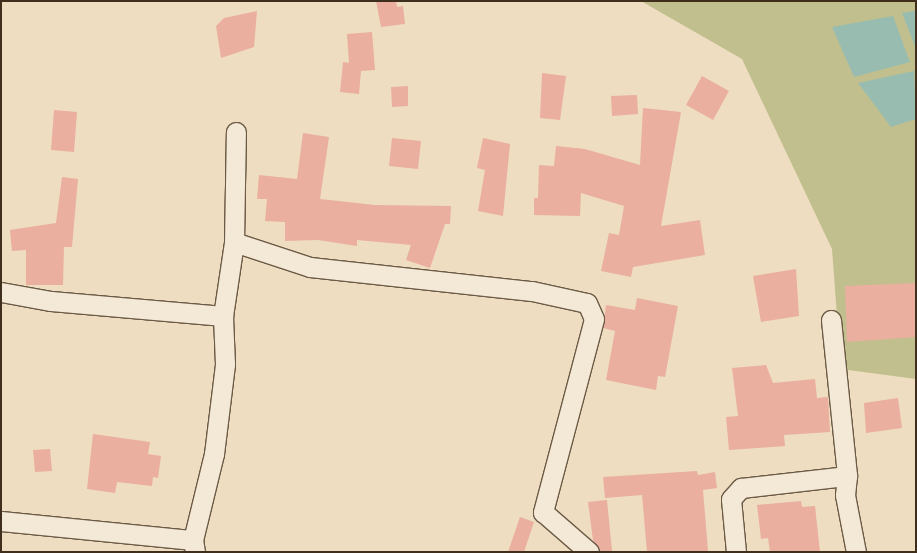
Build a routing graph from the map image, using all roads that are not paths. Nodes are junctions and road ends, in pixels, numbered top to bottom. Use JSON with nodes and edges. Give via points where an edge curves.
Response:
{"nodes":[{"id":1,"x":236,"y":132,"type":"dead end"},
{"id":2,"x":234,"y":242,"type":"junction"},
{"id":3,"x":1,"y":292,"type":"edge"},
{"id":4,"x":223,"y":316,"type":"junction"},
{"id":5,"x":831,"y":320,"type":"dead end"},
{"id":6,"x":847,"y":476,"type":"junction"},
{"id":7,"x":1,"y":520,"type":"edge"},
{"id":8,"x":194,"y":546,"type":"edge"},
{"id":9,"x":590,"y":552,"type":"edge"},
{"id":10,"x":736,"y":552,"type":"edge"},
{"id":11,"x":856,"y":552,"type":"edge"}],
"edges":[{"from":1,"to":2,"type":"street"},
{"from":2,"to":4,"type":"street"},
{"from":2,"to":9,"type":"street","via":[[310,267],[532,291],[586,303],[594,319],[544,512]]},
{"from":3,"to":4,"type":"street","via":[[51,302]]},
{"from":4,"to":8,"type":"street","via":[[225,364],[214,454]]},
{"from":5,"to":6,"type":"street"},
{"from":6,"to":10,"type":"street","via":[[741,488],[731,499]]},
{"from":6,"to":11,"type":"street","via":[[845,495]]},
{"from":7,"to":8,"type":"street"}]}
